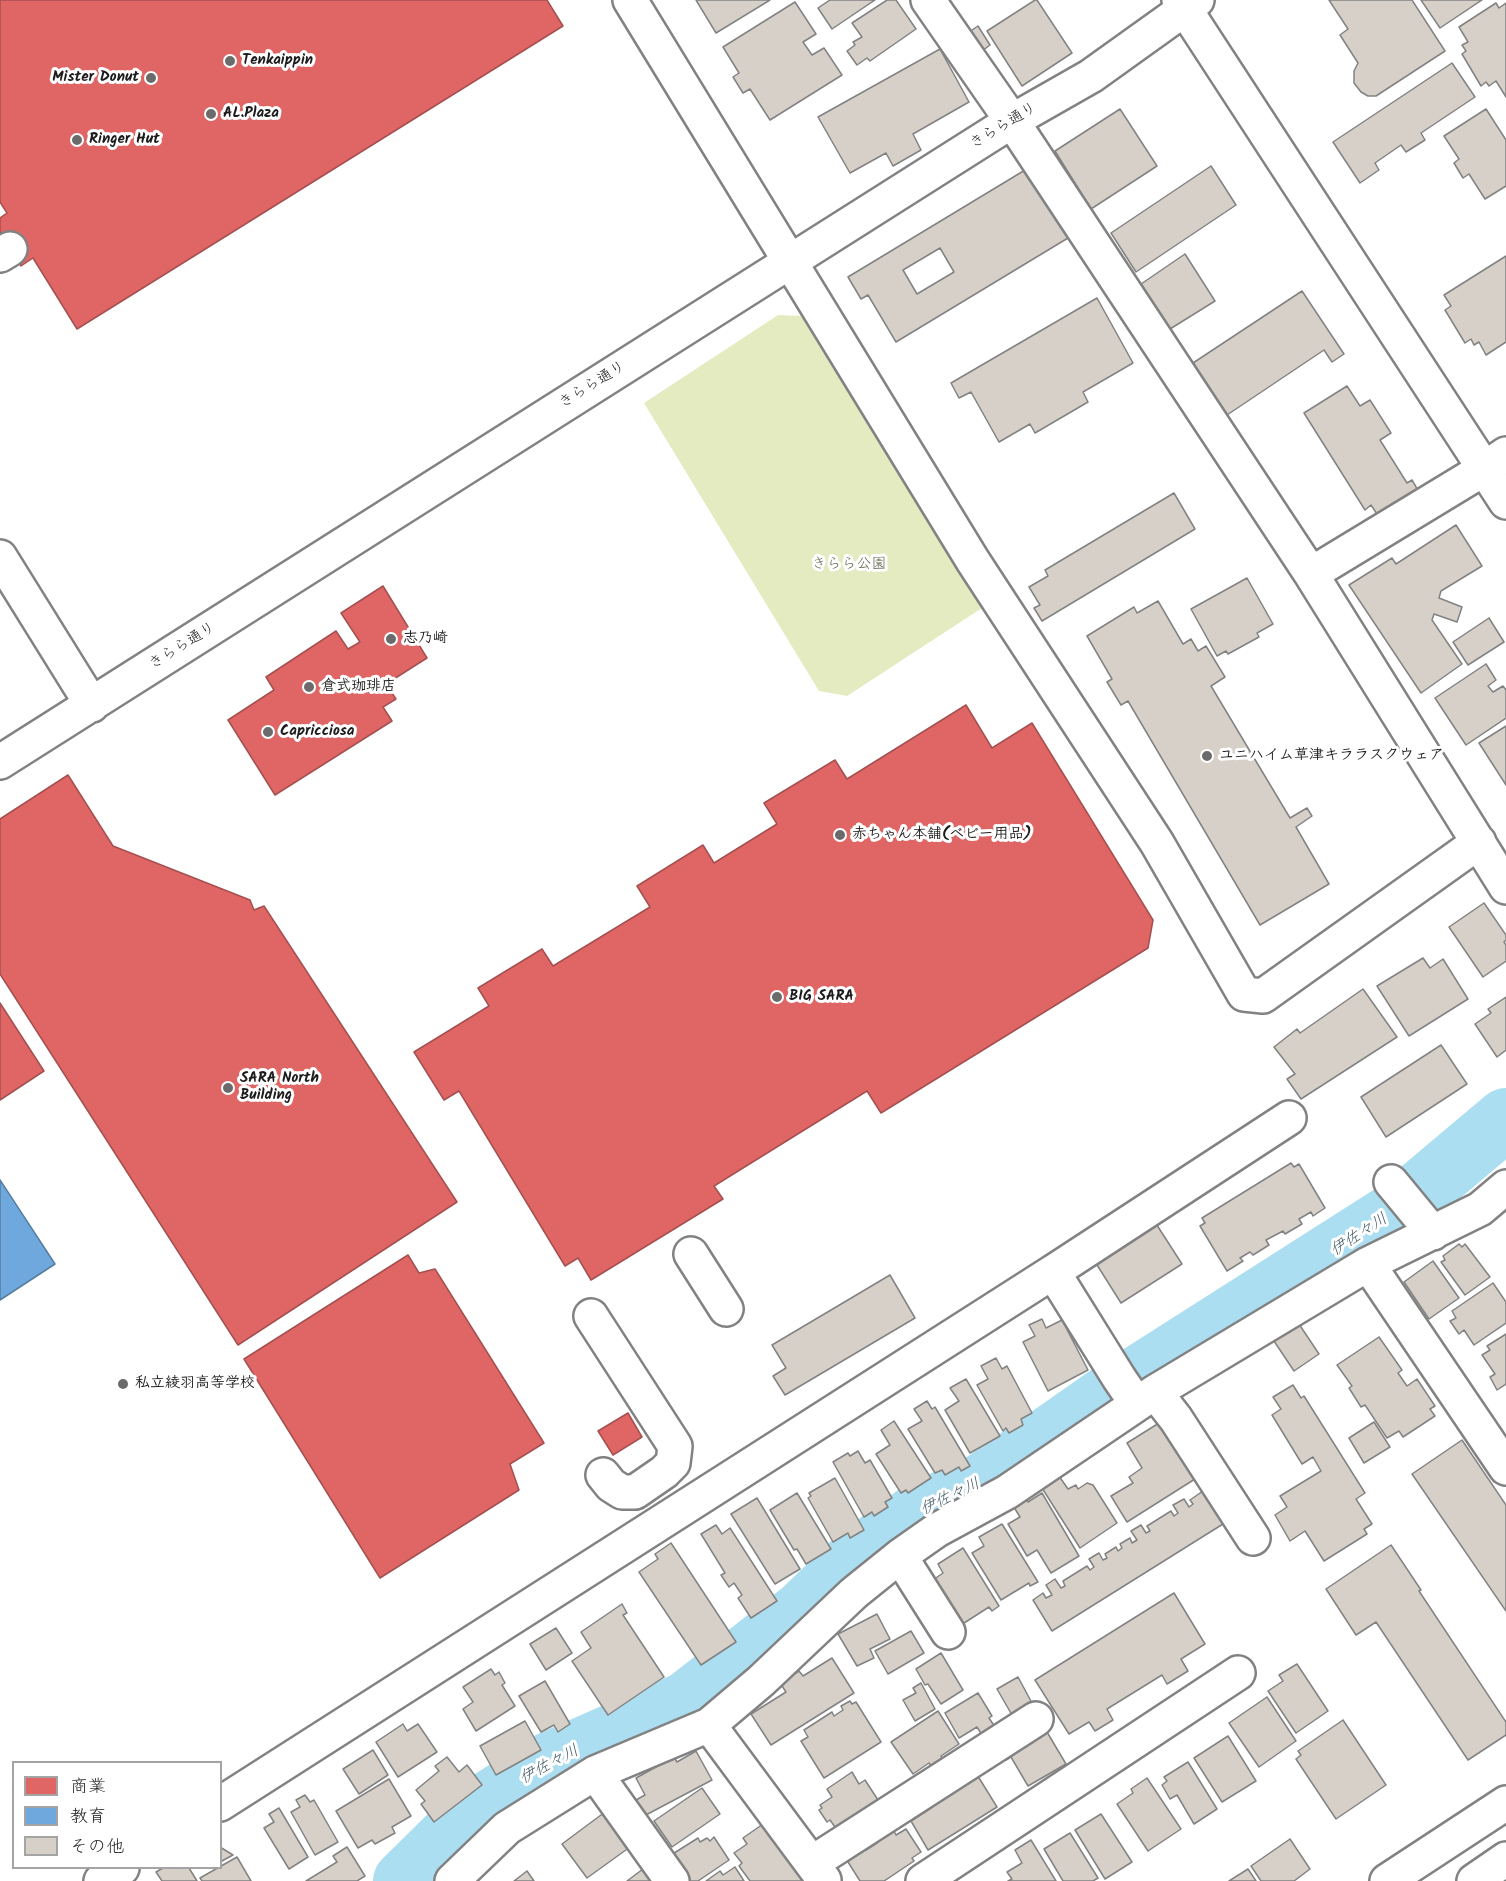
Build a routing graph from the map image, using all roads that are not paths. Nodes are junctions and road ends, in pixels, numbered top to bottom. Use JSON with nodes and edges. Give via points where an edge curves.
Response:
{"nodes":[{"id":1,"x":630,"y":0,"type":"edge"},
{"id":2,"x":928,"y":0,"type":"edge"},
{"id":3,"x":1187,"y":3,"type":"edge"},
{"id":4,"x":1011,"y":121,"type":"junction"},
{"id":5,"x":789,"y":262,"type":"junction"},
{"id":6,"x":1495,"y":462,"type":"edge"},
{"id":7,"x":1506,"y":502,"type":"edge"},
{"id":8,"x":0,"y":557,"type":"edge"},
{"id":9,"x":1311,"y":574,"type":"junction"},
{"id":10,"x":92,"y":705,"type":"junction"},
{"id":11,"x":0,"y":762,"type":"edge"},
{"id":12,"x":1479,"y":842,"type":"junction"},
{"id":13,"x":1506,"y":887,"type":"edge"},
{"id":14,"x":1289,"y":1118,"type":"dead end"},
{"id":15,"x":1391,"y":1182,"type":"dead end"},
{"id":16,"x":1506,"y":1187,"type":"edge"},
{"id":17,"x":1433,"y":1233,"type":"junction"},
{"id":18,"x":691,"y":1254,"type":"dead end"},
{"id":19,"x":1368,"y":1264,"type":"junction"},
{"id":20,"x":1053,"y":1272,"type":"junction"},
{"id":21,"x":726,"y":1309,"type":"dead end"},
{"id":22,"x":591,"y":1316,"type":"dead end"},
{"id":23,"x":1137,"y":1391,"type":"junction"},
{"id":24,"x":1506,"y":1468,"type":"edge"},
{"id":25,"x":603,"y":1475,"type":"dead end"},
{"id":26,"x":1253,"y":1538,"type":"dead end"},
{"id":27,"x":900,"y":1556,"type":"junction"},
{"id":28,"x":948,"y":1632,"type":"dead end"},
{"id":29,"x":1238,"y":1673,"type":"dead end"},
{"id":30,"x":1036,"y":1719,"type":"dead end"},
{"id":31,"x":709,"y":1725,"type":"junction"},
{"id":32,"x":595,"y":1773,"type":"junction"},
{"id":33,"x":222,"y":1803,"type":"edge"},
{"id":34,"x":1506,"y":1803,"type":"edge"},
{"id":35,"x":1506,"y":1859,"type":"edge"},
{"id":36,"x":120,"y":1869,"type":"edge"},
{"id":37,"x":819,"y":1872,"type":"edge"},
{"id":38,"x":101,"y":1881,"type":"edge"},
{"id":39,"x":452,"y":1881,"type":"edge"},
{"id":40,"x":672,"y":1881,"type":"edge"},
{"id":41,"x":923,"y":1881,"type":"edge"},
{"id":42,"x":1387,"y":1881,"type":"edge"},
{"id":43,"x":1474,"y":1881,"type":"edge"}],
"edges":[{"from":1,"to":5,"type":"street"},
{"from":2,"to":4,"type":"street"},
{"from":3,"to":4,"type":"street","name":"きらら通り","via":[[1091,76]]},
{"from":3,"to":6,"type":"street"},
{"from":4,"to":5,"type":"street","name":"きらら通り"},
{"from":4,"to":9,"type":"street"},
{"from":5,"to":10,"type":"street","name":"きらら通り"},
{"from":5,"to":12,"type":"street","via":[[973,561],[1157,843],[1244,994],[1263,996]]},
{"from":6,"to":7,"type":"street"},
{"from":6,"to":9,"type":"street"},
{"from":8,"to":10,"type":"street"},
{"from":9,"to":12,"type":"street"},
{"from":10,"to":11,"type":"street","name":"きらら通り"},
{"from":12,"to":13,"type":"street"},
{"from":14,"to":20,"type":"street"},
{"from":15,"to":17,"type":"street"},
{"from":16,"to":17,"type":"street","via":[[1480,1209]]},
{"from":17,"to":19,"type":"street"},
{"from":18,"to":21,"type":"street"},
{"from":19,"to":23,"type":"street"},
{"from":19,"to":24,"type":"street"},
{"from":20,"to":23,"type":"street"},
{"from":20,"to":33,"type":"street"},
{"from":22,"to":25,"type":"street","via":[[675,1446],[673,1463],[635,1492],[622,1492]]},
{"from":23,"to":26,"type":"street","via":[[1176,1419]]},
{"from":23,"to":27,"type":"street","via":[[1007,1492],[937,1530]]},
{"from":27,"to":28,"type":"street"},
{"from":27,"to":31,"type":"street"},
{"from":29,"to":41,"type":"street"},
{"from":30,"to":37,"type":"street"},
{"from":31,"to":32,"type":"street"},
{"from":31,"to":37,"type":"street"},
{"from":32,"to":39,"type":"street","via":[[507,1828]]},
{"from":32,"to":40,"type":"street"},
{"from":34,"to":42,"type":"street"},
{"from":35,"to":43,"type":"street"},
{"from":36,"to":38,"type":"street"}]}
